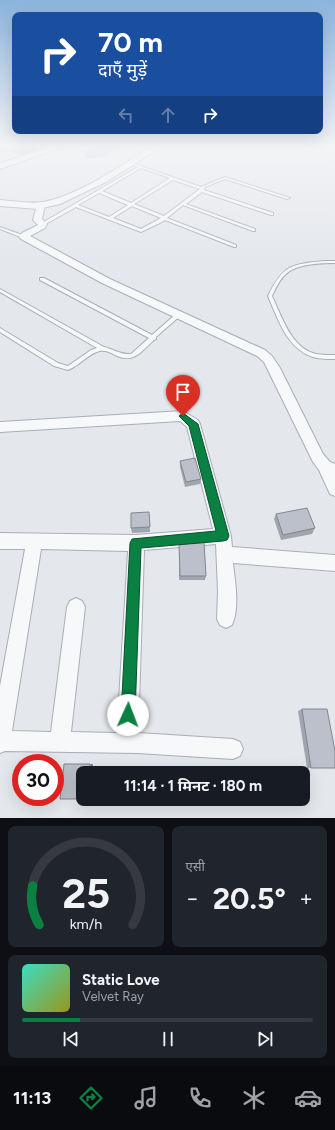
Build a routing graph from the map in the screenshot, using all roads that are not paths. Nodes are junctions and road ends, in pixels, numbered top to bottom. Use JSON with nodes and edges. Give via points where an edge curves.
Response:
{"nodes":[{"id":1,"x":93,"y":184,"type":"edge"},
{"id":2,"x":113,"y":184,"type":"edge"},
{"id":3,"x":163,"y":184,"type":"edge"},
{"id":4,"x":189,"y":184,"type":"edge"},
{"id":5,"x":212,"y":184,"type":"edge"},
{"id":6,"x":244,"y":184,"type":"edge"},
{"id":7,"x":202,"y":189,"type":"junction"},
{"id":8,"x":100,"y":192,"type":"junction"},
{"id":9,"x":288,"y":198,"type":"dead end"},
{"id":10,"x":0,"y":202,"type":"edge"},
{"id":11,"x":183,"y":204,"type":"junction"},
{"id":12,"x":41,"y":205,"type":"junction"},
{"id":13,"x":131,"y":205,"type":"junction"},
{"id":14,"x":77,"y":206,"type":"junction"},
{"id":15,"x":272,"y":214,"type":"dead end"},
{"id":16,"x":165,"y":218,"type":"junction"},
{"id":17,"x":109,"y":219,"type":"junction"},
{"id":18,"x":42,"y":224,"type":"junction"},
{"id":19,"x":0,"y":228,"type":"edge"},
{"id":20,"x":254,"y":230,"type":"dead end"},
{"id":21,"x":24,"y":237,"type":"junction"},
{"id":22,"x":234,"y":246,"type":"dead end"},
{"id":23,"x":335,"y":262,"type":"edge"},
{"id":24,"x":42,"y":279,"type":"dead end"},
{"id":25,"x":0,"y":290,"type":"edge"},
{"id":26,"x":178,"y":315,"type":"junction"},
{"id":27,"x":0,"y":330,"type":"edge"},
{"id":28,"x":154,"y":338,"type":"junction"},
{"id":29,"x":103,"y":349,"type":"junction"},
{"id":30,"x":335,"y":357,"type":"edge"},
{"id":31,"x":0,"y":427,"type":"edge"},
{"id":32,"x":330,"y":468,"type":"edge"},
{"id":33,"x":335,"y":489,"type":"edge"},
{"id":34,"x":223,"y":536,"type":"junction"},
{"id":35,"x":0,"y":541,"type":"edge"},
{"id":36,"x":34,"y":541,"type":"junction"},
{"id":37,"x":136,"y":543,"type":"junction"},
{"id":38,"x":224,"y":554,"type":"junction"},
{"id":39,"x":335,"y":563,"type":"edge"},
{"id":40,"x":76,"y":607,"type":"dead end"},
{"id":41,"x":226,"y":619,"type":"dead end"},
{"id":42,"x":0,"y":742,"type":"edge"},
{"id":43,"x":60,"y":742,"type":"junction"},
{"id":44,"x":127,"y":743,"type":"junction"},
{"id":45,"x":233,"y":748,"type":"dead end"}],
"edges":[{"from":1,"to":12,"type":"street","via":[[72,196]]},
{"from":2,"to":8,"type":"lane"},
{"from":3,"to":13,"type":"lane"},
{"from":4,"to":7,"type":"lane"},
{"from":5,"to":7,"type":"lane"},
{"from":6,"to":9,"type":"lane"},
{"from":7,"to":11,"type":"lane"},
{"from":7,"to":15,"type":"lane"},
{"from":8,"to":13,"type":"lane"},
{"from":8,"to":14,"type":"lane"},
{"from":10,"to":12,"type":"street"},
{"from":11,"to":16,"type":"lane"},
{"from":11,"to":20,"type":"lane"},
{"from":12,"to":18,"type":"street","via":[[37,220]]},
{"from":13,"to":16,"type":"lane"},
{"from":13,"to":17,"type":"lane"},
{"from":14,"to":17,"type":"lane"},
{"from":14,"to":18,"type":"lane"},
{"from":16,"to":17,"type":"lane","via":[[141,231]]},
{"from":16,"to":22,"type":"lane"},
{"from":18,"to":21,"type":"street"},
{"from":19,"to":21,"type":"lane"},
{"from":21,"to":26,"type":"street","via":[[106,281]]},
{"from":23,"to":30,"type":"lane","via":[[328,261],[289,269],[278,280],[270,296],[288,334],[299,348],[314,356]]},
{"from":24,"to":28,"type":"lane"},
{"from":25,"to":29,"type":"lane"},
{"from":26,"to":28,"type":"lane"},
{"from":26,"to":32,"type":"street","via":[[254,349],[268,359],[310,445]]},
{"from":27,"to":29,"type":"lane","via":[[62,368],[73,367],[92,353]]},
{"from":28,"to":29,"type":"lane","via":[[137,353],[127,357]]},
{"from":31,"to":34,"type":"street","via":[[176,416],[189,419],[200,445]]},
{"from":32,"to":33,"type":"street"},
{"from":34,"to":37,"type":"street"},
{"from":34,"to":38,"type":"street"},
{"from":35,"to":36,"type":"street"},
{"from":36,"to":37,"type":"street"},
{"from":36,"to":42,"type":"street"},
{"from":37,"to":44,"type":"street"},
{"from":38,"to":39,"type":"street"},
{"from":38,"to":41,"type":"street"},
{"from":40,"to":43,"type":"street"},
{"from":42,"to":43,"type":"street"},
{"from":43,"to":44,"type":"street"},
{"from":44,"to":45,"type":"street"}]}
